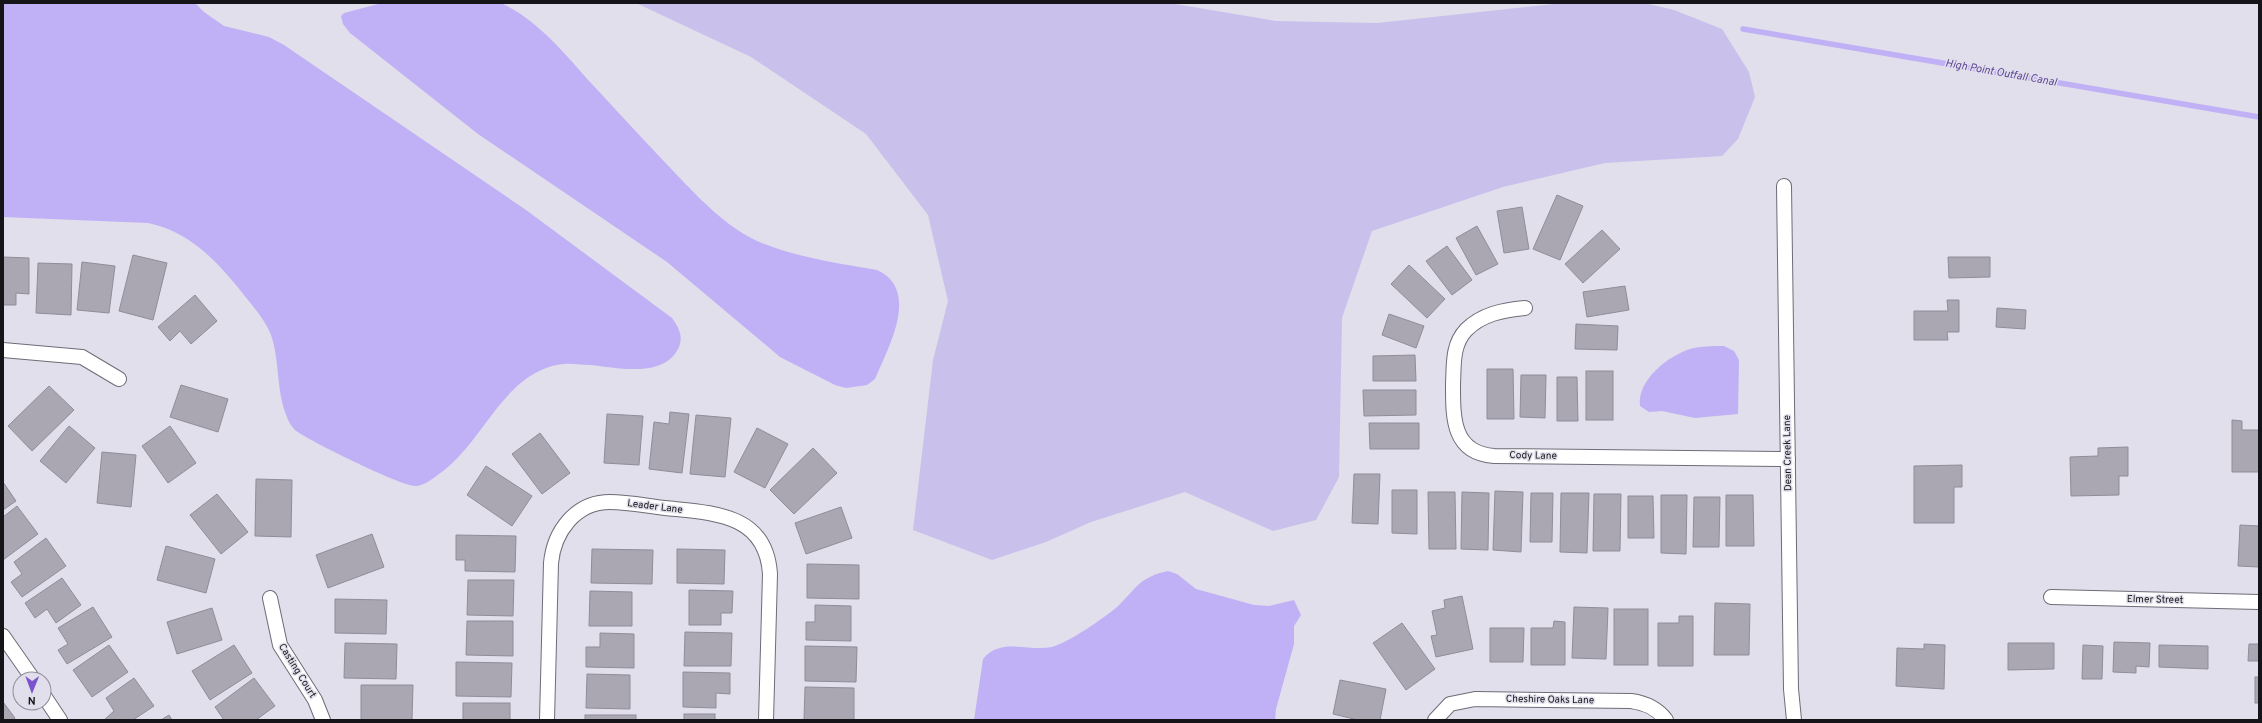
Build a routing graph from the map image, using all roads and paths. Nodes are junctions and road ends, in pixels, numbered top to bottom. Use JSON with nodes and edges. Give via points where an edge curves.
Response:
{"nodes":[{"id":1,"x":1784,"y":186,"type":"dead end"},
{"id":2,"x":1525,"y":308,"type":"dead end"},
{"id":3,"x":3,"y":350,"type":"edge"},
{"id":4,"x":119,"y":379,"type":"dead end"},
{"id":5,"x":1788,"y":459,"type":"junction"},
{"id":6,"x":2051,"y":597,"type":"dead end"},
{"id":7,"x":270,"y":598,"type":"dead end"},
{"id":8,"x":2259,"y":602,"type":"edge"},
{"id":9,"x":3,"y":636,"type":"edge"},
{"id":10,"x":27,"y":671,"type":"edge"},
{"id":11,"x":52,"y":708,"type":"edge"},
{"id":12,"x":60,"y":720,"type":"edge"},
{"id":13,"x":323,"y":720,"type":"edge"},
{"id":14,"x":547,"y":720,"type":"edge"},
{"id":15,"x":766,"y":720,"type":"edge"},
{"id":16,"x":1435,"y":720,"type":"edge"},
{"id":17,"x":1666,"y":720,"type":"edge"},
{"id":18,"x":1794,"y":720,"type":"edge"}],
"edges":[{"from":1,"to":5,"type":"street","name":"Dean Creek Lane"},
{"from":2,"to":5,"type":"street","name":"Cody Lane","via":[[1503,310],[1482,318],[1465,331],[1456,347],[1454,423],[1464,441],[1478,452],[1494,456]]},
{"from":3,"to":4,"type":"street","via":[[82,357]]},
{"from":5,"to":18,"type":"street","name":"Dean Creek Lane","via":[[1791,689]]},
{"from":6,"to":8,"type":"street","name":"Elmer Street"},
{"from":7,"to":13,"type":"street","name":"Casting Court","via":[[280,645],[315,700]]},
{"from":9,"to":10,"type":"street"},
{"from":11,"to":12,"type":"street"},
{"from":14,"to":15,"type":"street","name":"Leader Lane","via":[[553,547],[559,533],[571,517],[586,507],[609,502],[720,514],[741,523],[759,540],[766,555],[770,574]]},
{"from":16,"to":17,"type":"street","name":"Cheshire Oaks Lane","via":[[1450,704],[1475,699],[1631,701],[1640,702],[1656,710]]}]}
